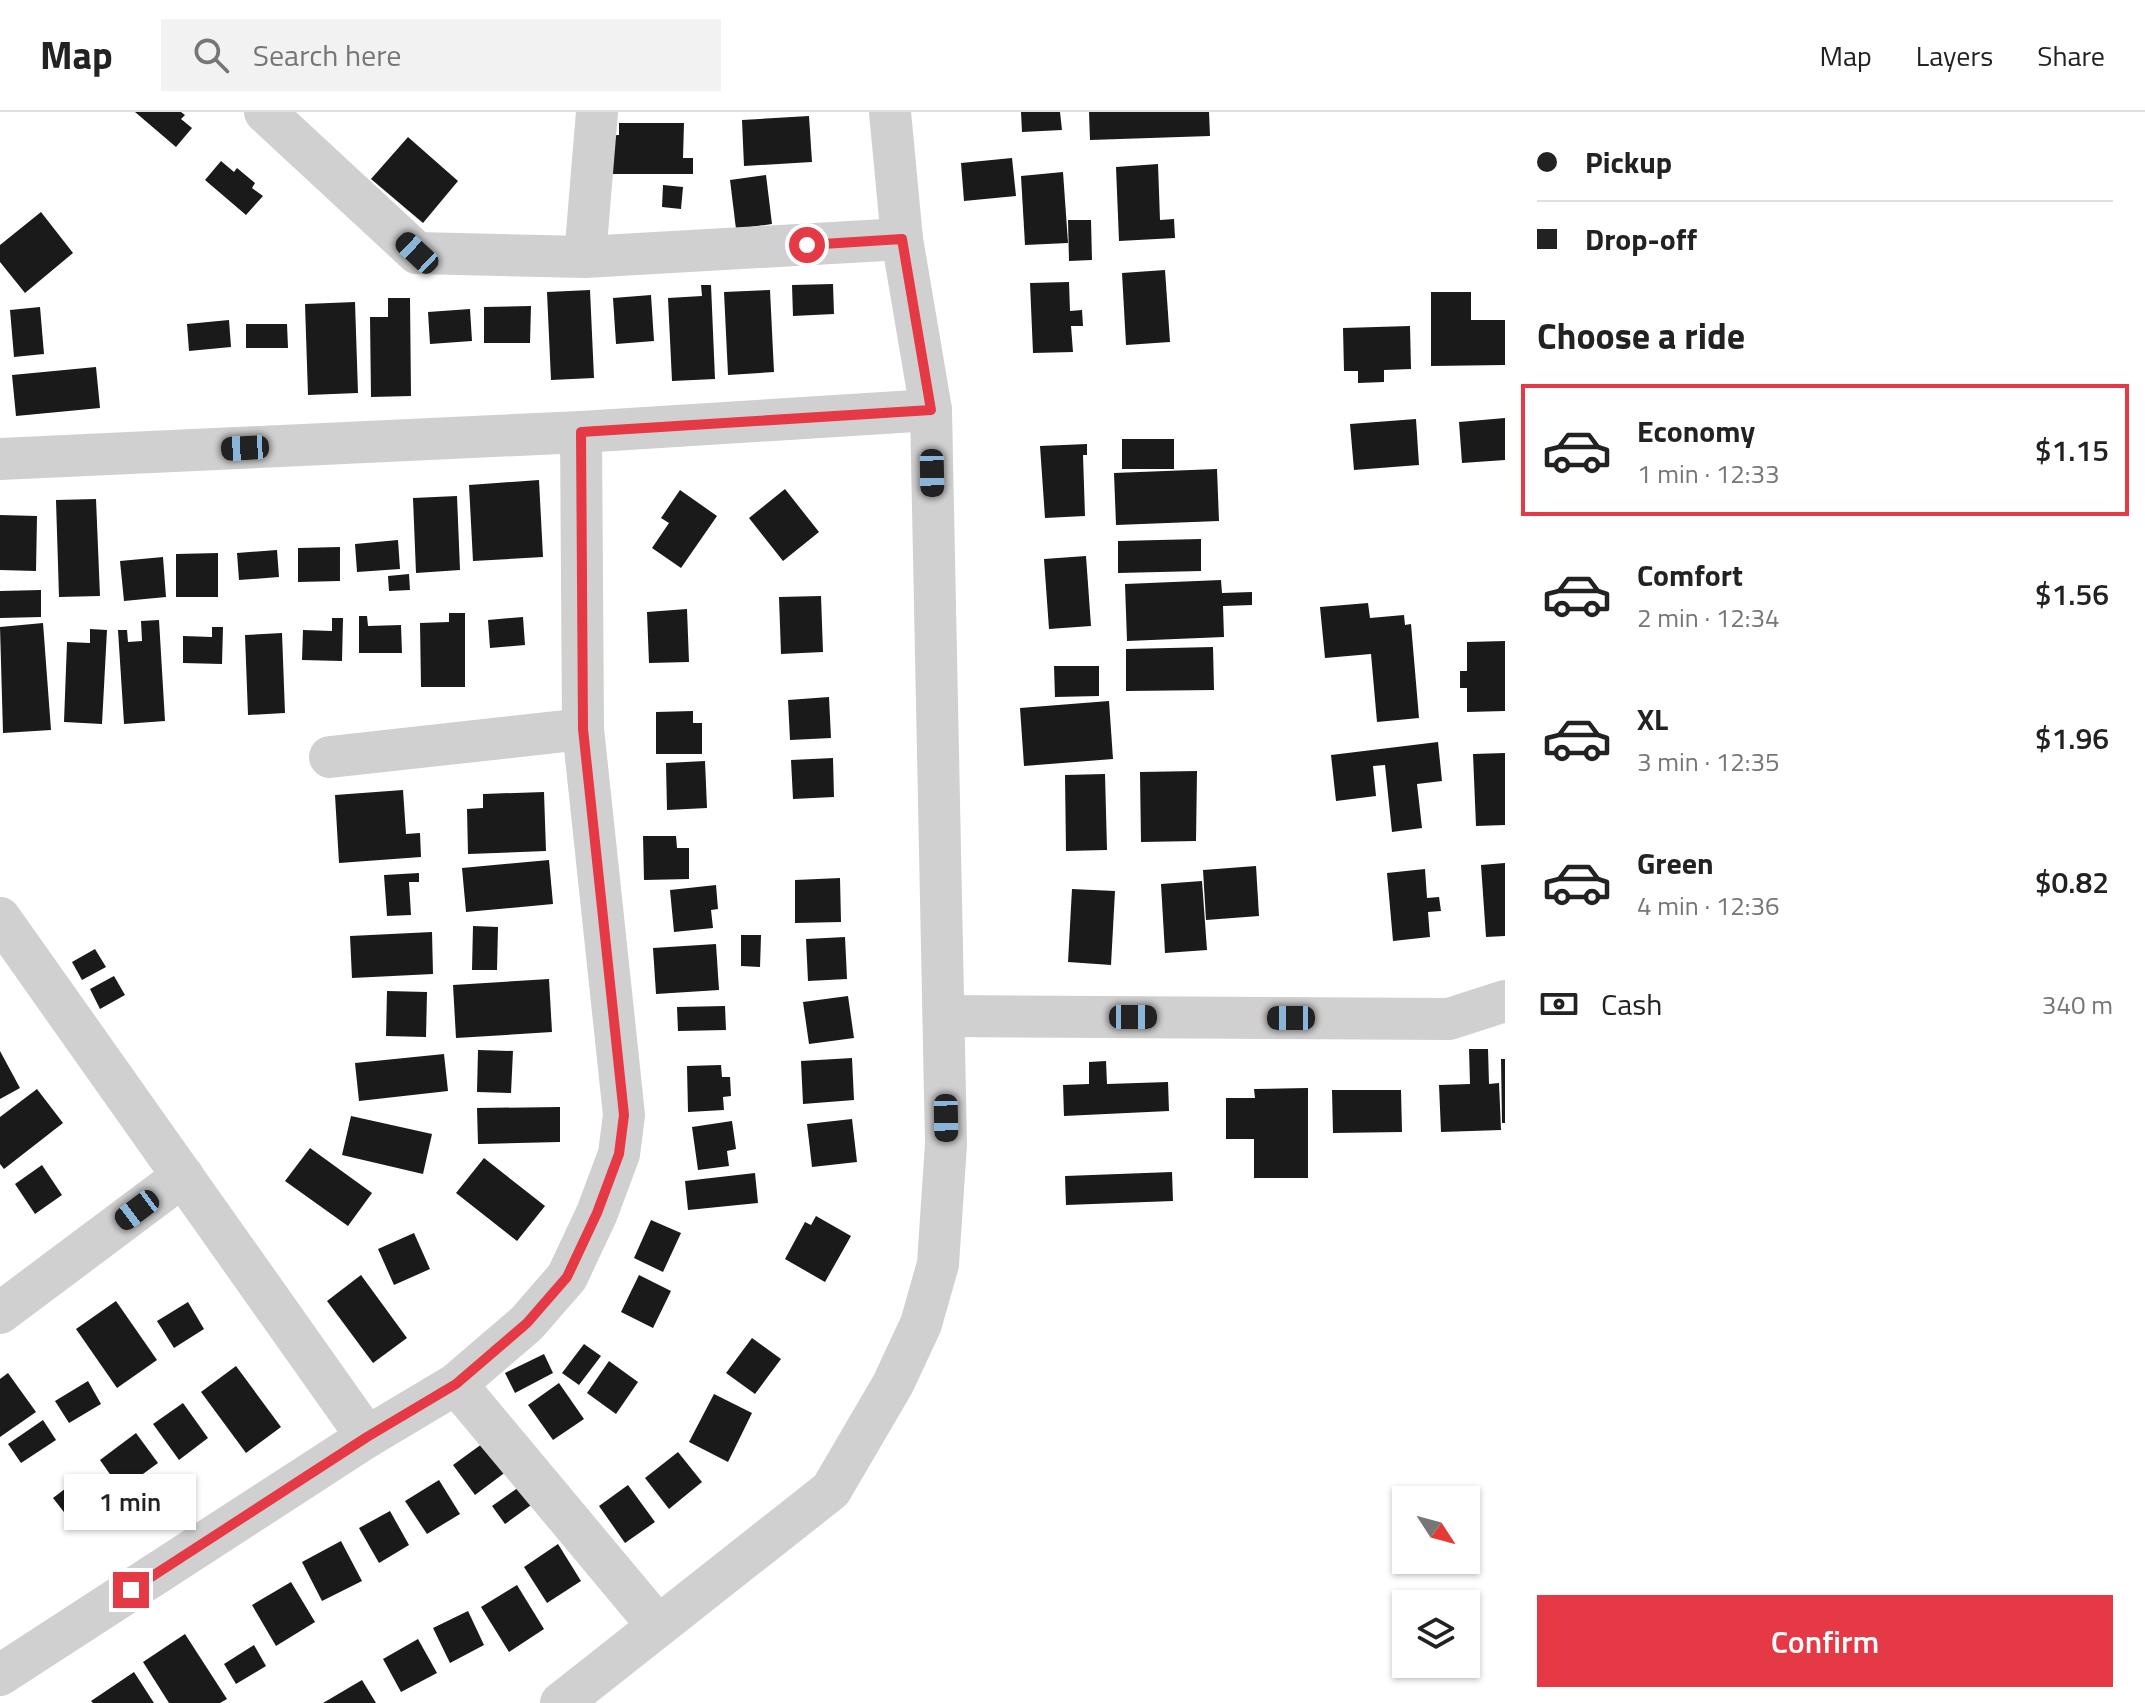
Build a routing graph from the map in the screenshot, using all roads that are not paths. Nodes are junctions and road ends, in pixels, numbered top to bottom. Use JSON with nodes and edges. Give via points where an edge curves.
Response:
{"nodes":[{"id":1,"x":265,"y":112,"type":"edge"},
{"id":2,"x":597,"y":112,"type":"edge"},
{"id":3,"x":890,"y":112,"type":"edge"},
{"id":4,"x":902,"y":239,"type":"junction"},
{"id":5,"x":585,"y":257,"type":"junction"},
{"id":6,"x":931,"y":410,"type":"junction"},
{"id":7,"x":581,"y":432,"type":"junction"},
{"id":8,"x":0,"y":459,"type":"edge"},
{"id":9,"x":583,"y":729,"type":"junction"},
{"id":10,"x":330,"y":757,"type":"dead end"},
{"id":11,"x":0,"y":918,"type":"edge"},
{"id":12,"x":1505,"y":1001,"type":"edge"},
{"id":13,"x":944,"y":1016,"type":"junction"},
{"id":14,"x":183,"y":1176,"type":"junction"},
{"id":15,"x":0,"y":1313,"type":"edge"},
{"id":16,"x":456,"y":1384,"type":"junction"},
{"id":17,"x":367,"y":1437,"type":"junction"},
{"id":18,"x":658,"y":1626,"type":"junction"},
{"id":19,"x":0,"y":1675,"type":"edge"},
{"id":20,"x":561,"y":1703,"type":"edge"}],
"edges":[{"from":1,"to":5,"type":"street","via":[[417,253]]},
{"from":2,"to":5,"type":"street"},
{"from":3,"to":4,"type":"street"},
{"from":4,"to":5,"type":"street"},
{"from":4,"to":6,"type":"street"},
{"from":6,"to":7,"type":"street"},
{"from":6,"to":13,"type":"street"},
{"from":7,"to":8,"type":"street"},
{"from":7,"to":9,"type":"street"},
{"from":9,"to":10,"type":"street"},
{"from":9,"to":16,"type":"street","via":[[624,1115],[619,1154],[567,1277],[527,1323]]},
{"from":11,"to":14,"type":"street"},
{"from":12,"to":13,"type":"street","via":[[1449,1019]]},
{"from":13,"to":18,"type":"street","via":[[946,1144],[938,1264],[921,1324],[893,1384],[831,1490]]},
{"from":14,"to":15,"type":"street"},
{"from":14,"to":17,"type":"street"},
{"from":16,"to":17,"type":"street"},
{"from":16,"to":18,"type":"street"},
{"from":17,"to":19,"type":"street"},
{"from":18,"to":20,"type":"street"}]}
